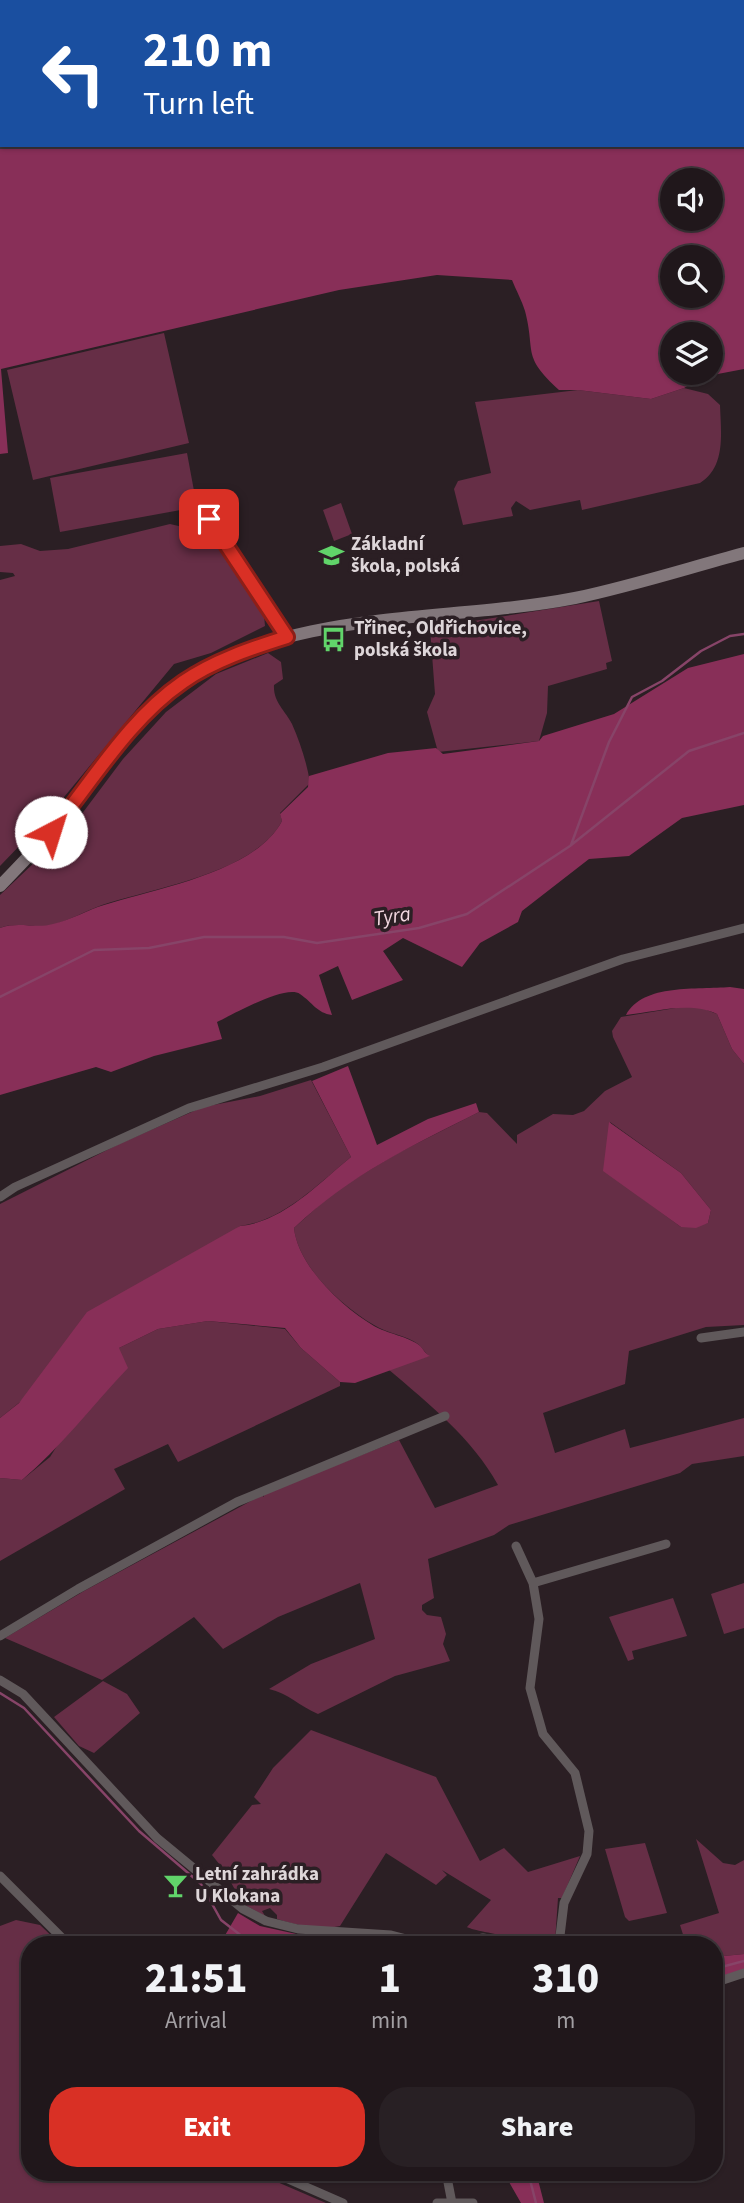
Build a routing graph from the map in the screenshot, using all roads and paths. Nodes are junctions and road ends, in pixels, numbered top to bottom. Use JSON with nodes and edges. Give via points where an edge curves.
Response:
{"nodes":[{"id":1,"x":209,"y":519,"type":"dead end"},
{"id":2,"x":744,"y":553,"type":"edge"},
{"id":3,"x":287,"y":637,"type":"junction"},
{"id":4,"x":0,"y":886,"type":"edge"},
{"id":5,"x":744,"y":928,"type":"edge"},
{"id":6,"x":0,"y":1196,"type":"edge"},
{"id":7,"x":744,"y":1332,"type":"edge"},
{"id":8,"x":701,"y":1338,"type":"dead end"},
{"id":9,"x":445,"y":1416,"type":"dead end"},
{"id":10,"x":666,"y":1544,"type":"dead end"},
{"id":11,"x":516,"y":1546,"type":"dead end"},
{"id":12,"x":533,"y":1583,"type":"junction"},
{"id":13,"x":0,"y":1636,"type":"edge"},
{"id":14,"x":0,"y":1680,"type":"edge"},
{"id":15,"x":0,"y":1876,"type":"edge"},
{"id":16,"x":60,"y":1936,"type":"edge"},
{"id":17,"x":391,"y":1936,"type":"edge"},
{"id":18,"x":560,"y":1936,"type":"edge"},
{"id":19,"x":744,"y":1973,"type":"edge"},
{"id":20,"x":723,"y":1980,"type":"edge"},
{"id":21,"x":292,"y":2181,"type":"edge"},
{"id":22,"x":448,"y":2181,"type":"edge"},
{"id":23,"x":452,"y":2202,"type":"edge"},
{"id":24,"x":342,"y":2203,"type":"edge"},
{"id":25,"x":437,"y":2203,"type":"edge"},
{"id":26,"x":473,"y":2203,"type":"edge"}],
"edges":[{"from":1,"to":3,"type":"street"},
{"from":2,"to":3,"type":"street","via":[[575,598]]},
{"from":3,"to":4,"type":"street","via":[[206,670],[164,697],[38,848]]},
{"from":5,"to":6,"type":"street","via":[[624,959],[323,1067],[189,1108]]},
{"from":7,"to":8,"type":"street"},
{"from":9,"to":13,"type":"street","via":[[237,1502]]},
{"from":10,"to":12,"type":"street"},
{"from":11,"to":12,"type":"street"},
{"from":12,"to":18,"type":"street","via":[[539,1619],[530,1688],[543,1734],[575,1773],[589,1831],[587,1854],[564,1903]]},
{"from":14,"to":17,"type":"street","via":[[23,1694],[157,1838],[243,1909],[298,1929]]},
{"from":15,"to":16,"type":"street"},
{"from":19,"to":20,"type":"street"},
{"from":21,"to":24,"type":"street"},
{"from":22,"to":23,"type":"street"},
{"from":23,"to":25,"type":"street"},
{"from":23,"to":26,"type":"street"}]}
